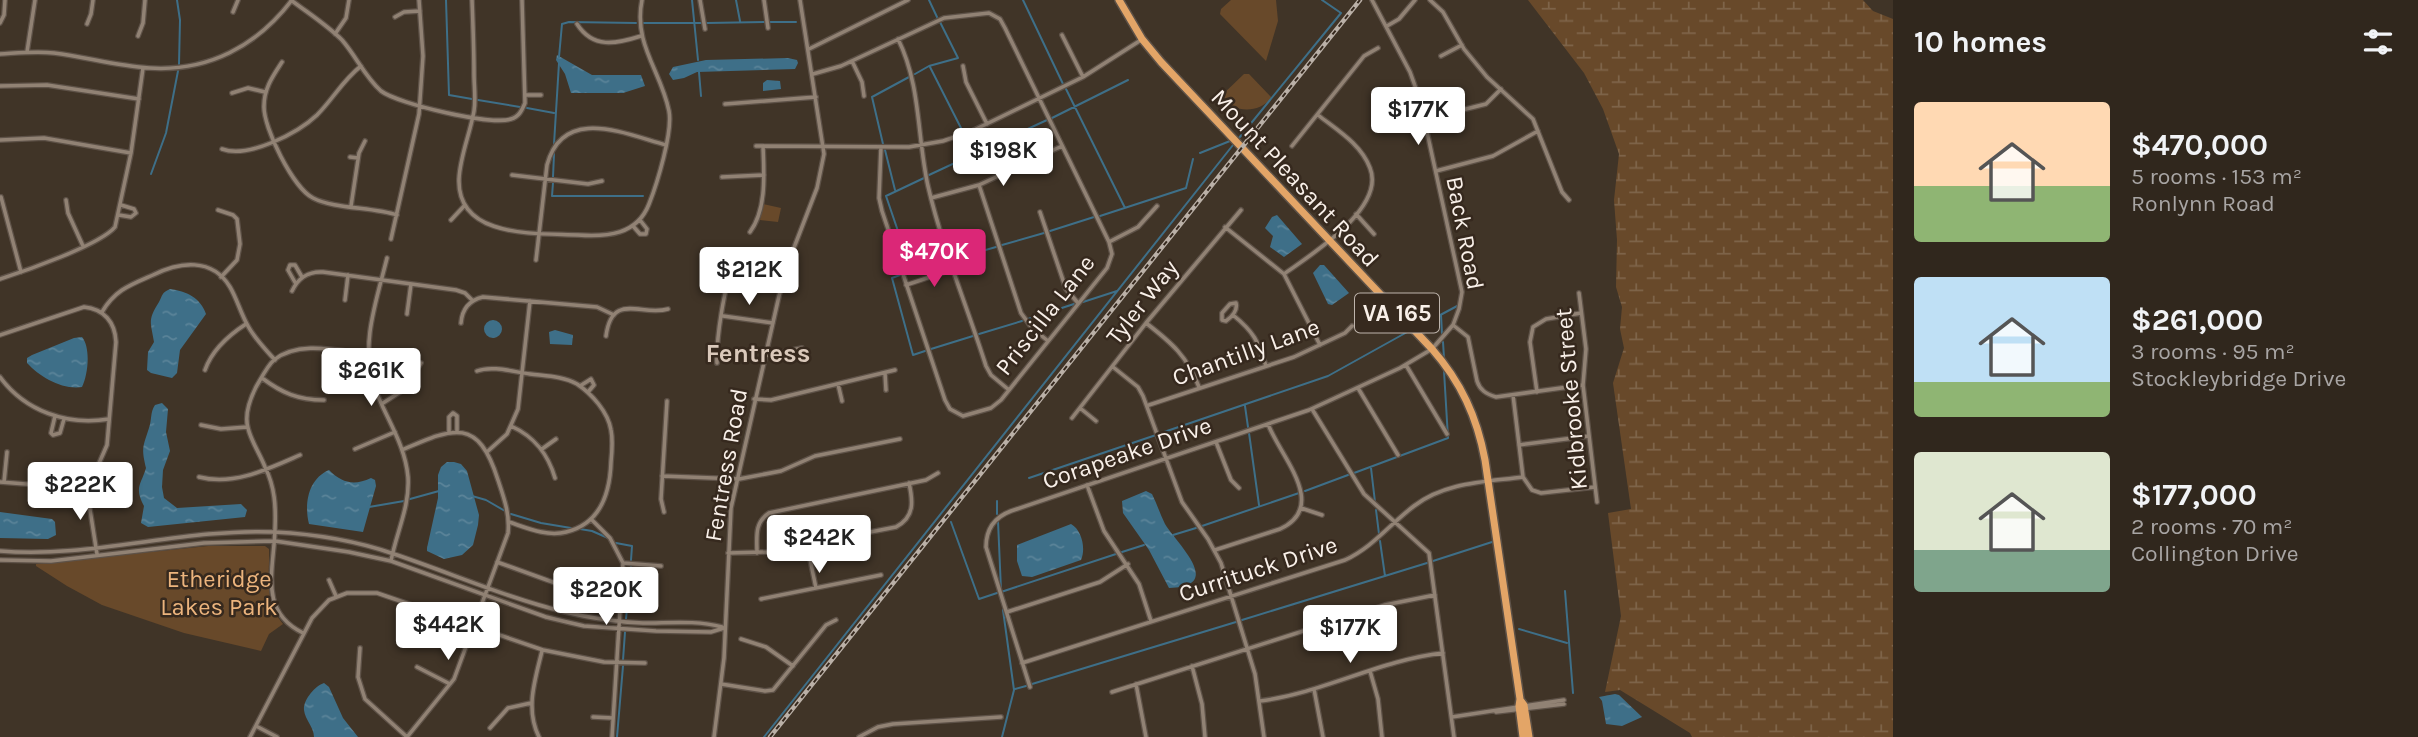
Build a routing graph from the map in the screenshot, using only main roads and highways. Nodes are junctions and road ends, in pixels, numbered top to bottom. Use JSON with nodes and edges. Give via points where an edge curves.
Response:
{"nodes":[{"id":1,"x":1119,"y":0,"type":"edge"},
{"id":2,"x":1522,"y":706,"type":"junction"},
{"id":3,"x":1523,"y":737,"type":"edge"},
{"id":4,"x":1529,"y":737,"type":"edge"}],
"edges":[{"from":1,"to":2,"type":"highway","name":"Mount Pleasant Road","number":"VA 165","via":[[1142,39],[1181,85],[1432,349],[1467,400],[1481,438]]},
{"from":2,"to":3,"type":"highway","name":"Mount Pleasant Road","number":"VA 165"},
{"from":2,"to":4,"type":"highway","name":"Mount Pleasant Road","number":"VA 165"}]}
